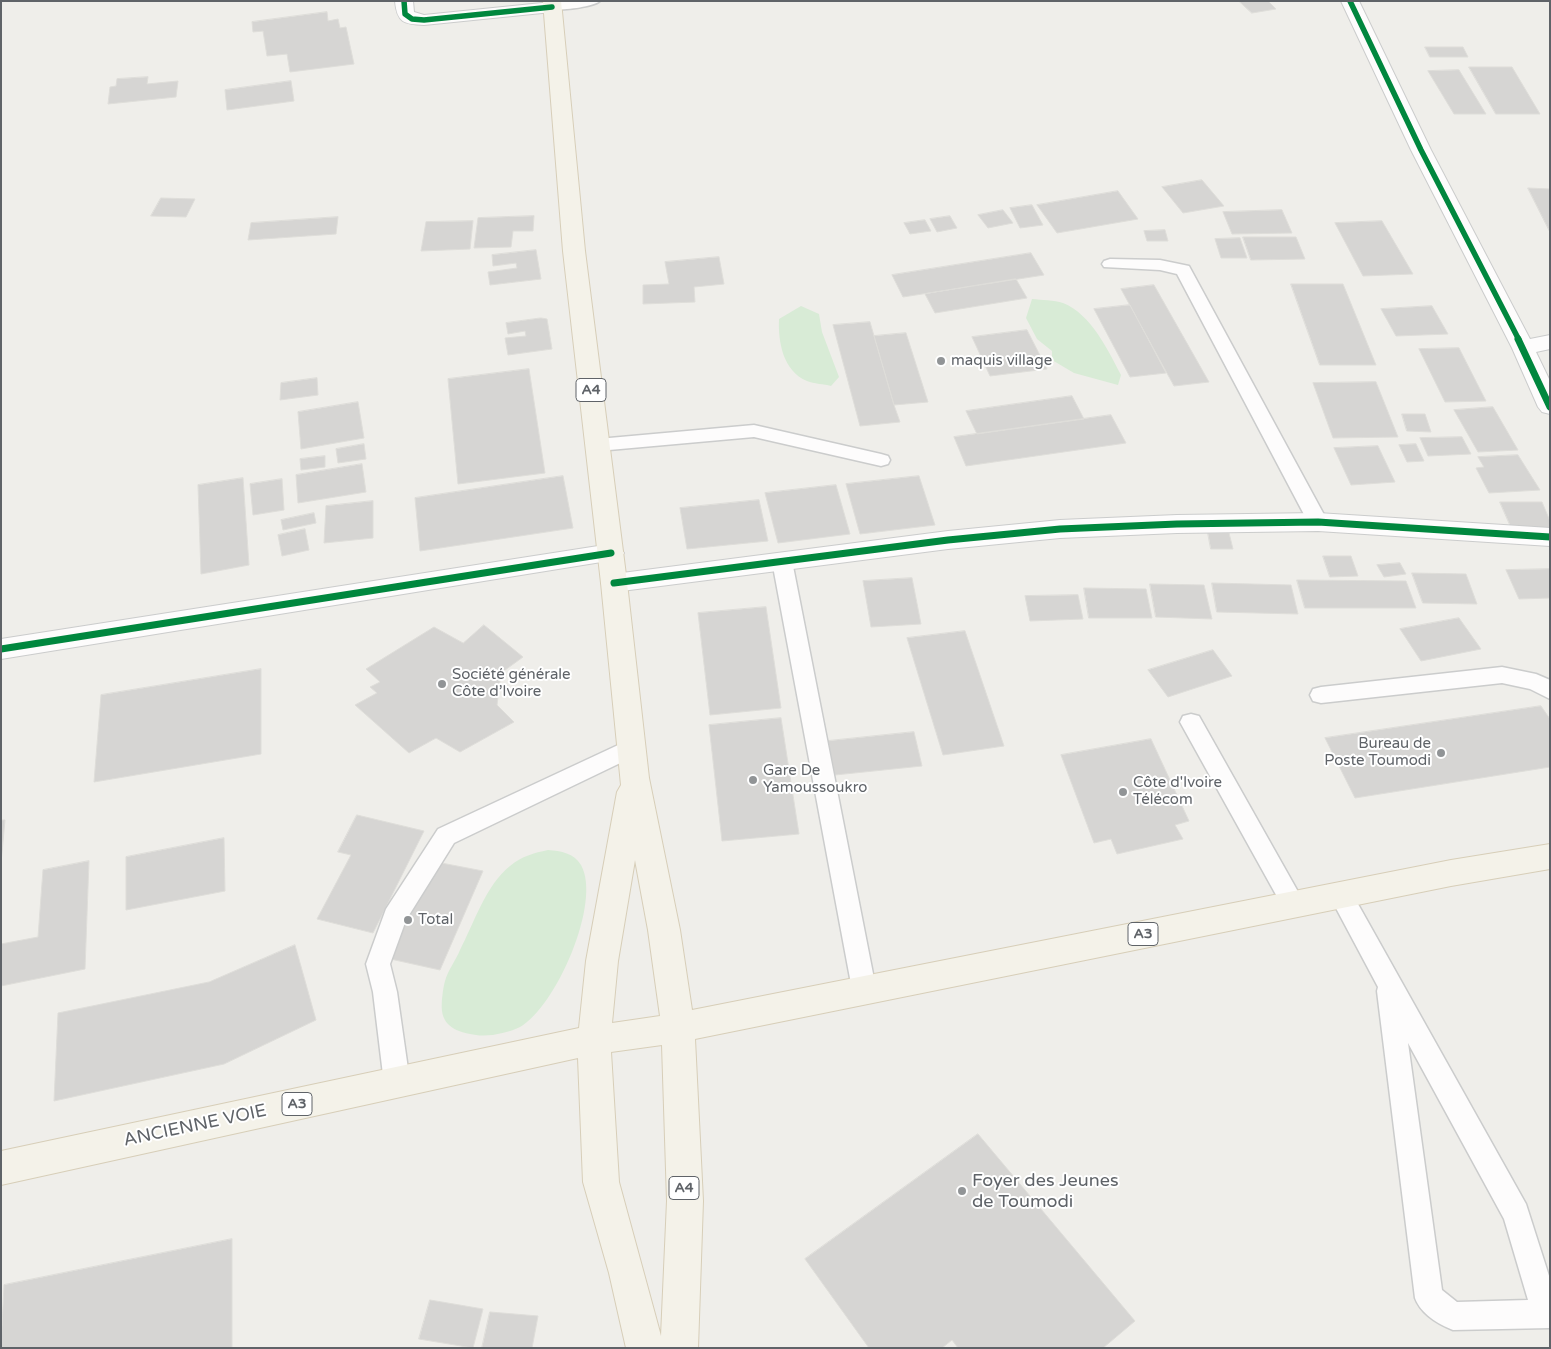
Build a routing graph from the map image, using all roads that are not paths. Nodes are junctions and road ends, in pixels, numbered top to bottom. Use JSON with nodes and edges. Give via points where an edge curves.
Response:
{"nodes":[{"id":1,"x":404,"y":1,"type":"edge"},
{"id":2,"x":593,"y":1,"type":"edge"},
{"id":3,"x":1350,"y":1,"type":"edge"},
{"id":4,"x":552,"y":4,"type":"edge"},
{"id":5,"x":1110,"y":264,"type":"dead end"},
{"id":6,"x":1550,"y":342,"type":"edge"},
{"id":7,"x":1523,"y":348,"type":"junction"},
{"id":8,"x":1550,"y":407,"type":"edge"},
{"id":9,"x":598,"y":445,"type":"junction"},
{"id":10,"x":881,"y":460,"type":"dead end"},
{"id":11,"x":1318,"y":522,"type":"junction"},
{"id":12,"x":1550,"y":537,"type":"edge"},
{"id":13,"x":611,"y":553,"type":"junction"},
{"id":14,"x":782,"y":561,"type":"junction"},
{"id":15,"x":614,"y":583,"type":"junction"},
{"id":16,"x":1,"y":649,"type":"edge"},
{"id":17,"x":1550,"y":691,"type":"edge"},
{"id":18,"x":1321,"y":695,"type":"dead end"},
{"id":19,"x":1191,"y":722,"type":"dead end"},
{"id":20,"x":631,"y":748,"type":"junction"},
{"id":21,"x":634,"y":778,"type":"junction"},
{"id":22,"x":1550,"y":856,"type":"edge"},
{"id":23,"x":1341,"y":895,"type":"junction"},
{"id":24,"x":1293,"y":904,"type":"junction"},
{"id":25,"x":1388,"y":979,"type":"junction"},
{"id":26,"x":864,"y":989,"type":"junction"},
{"id":27,"x":678,"y":1028,"type":"junction"},
{"id":28,"x":594,"y":1040,"type":"junction"},
{"id":29,"x":397,"y":1083,"type":"junction"},
{"id":30,"x":1,"y":1168,"type":"edge"},
{"id":31,"x":1548,"y":1313,"type":"edge"},
{"id":32,"x":645,"y":1348,"type":"edge"},
{"id":33,"x":679,"y":1348,"type":"edge"}],
"edges":[{"from":1,"to":4,"type":"street","via":[[405,14],[412,19],[424,20]]},
{"from":2,"to":4,"type":"lane"},
{"from":3,"to":7,"type":"street","via":[[1421,150]]},
{"from":4,"to":9,"type":"main road","number":"A4","via":[[574,251]]},
{"from":5,"to":11,"type":"lane","via":[[1183,270]]},
{"from":6,"to":7,"type":"street"},
{"from":7,"to":8,"type":"street"},
{"from":9,"to":10,"type":"lane","via":[[754,431]]},
{"from":9,"to":13,"type":"main road","number":"A4"},
{"from":11,"to":12,"type":"street"},
{"from":11,"to":14,"type":"street","via":[[1060,529]]},
{"from":13,"to":15,"type":"main road","number":"A4"},
{"from":13,"to":16,"type":"street"},
{"from":14,"to":15,"type":"street"},
{"from":14,"to":26,"type":"lane"},
{"from":15,"to":20,"type":"main road","number":"A4"},
{"from":17,"to":18,"type":"lane","via":[[1536,682],[1502,675]]},
{"from":19,"to":24,"type":"lane"},
{"from":20,"to":21,"type":"main road","number":"A4"},
{"from":20,"to":29,"type":"lane","via":[[446,836],[395,916],[378,964]]},
{"from":21,"to":27,"type":"main road","number":"A4","via":[[664,930]]},
{"from":21,"to":28,"type":"main road","number":"A4","via":[[602,961]]},
{"from":22,"to":23,"type":"main road","number":"A3"},
{"from":23,"to":24,"type":"main road","number":"A3"},
{"from":23,"to":25,"type":"lane"},
{"from":24,"to":26,"type":"main road","number":"A3"},
{"from":25,"to":31,"type":"lane","via":[[1516,1214]]},
{"from":25,"to":31,"type":"lane","via":[[1429,1298],[1453,1316]]},
{"from":26,"to":27,"type":"main road","number":"A3"},
{"from":27,"to":28,"type":"main road","number":"A3"},
{"from":27,"to":33,"type":"main road","number":"A4","via":[[685,1201]]},
{"from":28,"to":29,"type":"main road","name":"ANCIENNE VOIE","number":"A3"},
{"from":28,"to":32,"type":"main road","number":"A4","via":[[601,1182]]},
{"from":29,"to":30,"type":"main road","name":"ANCIENNE VOIE","number":"A3"}]}
